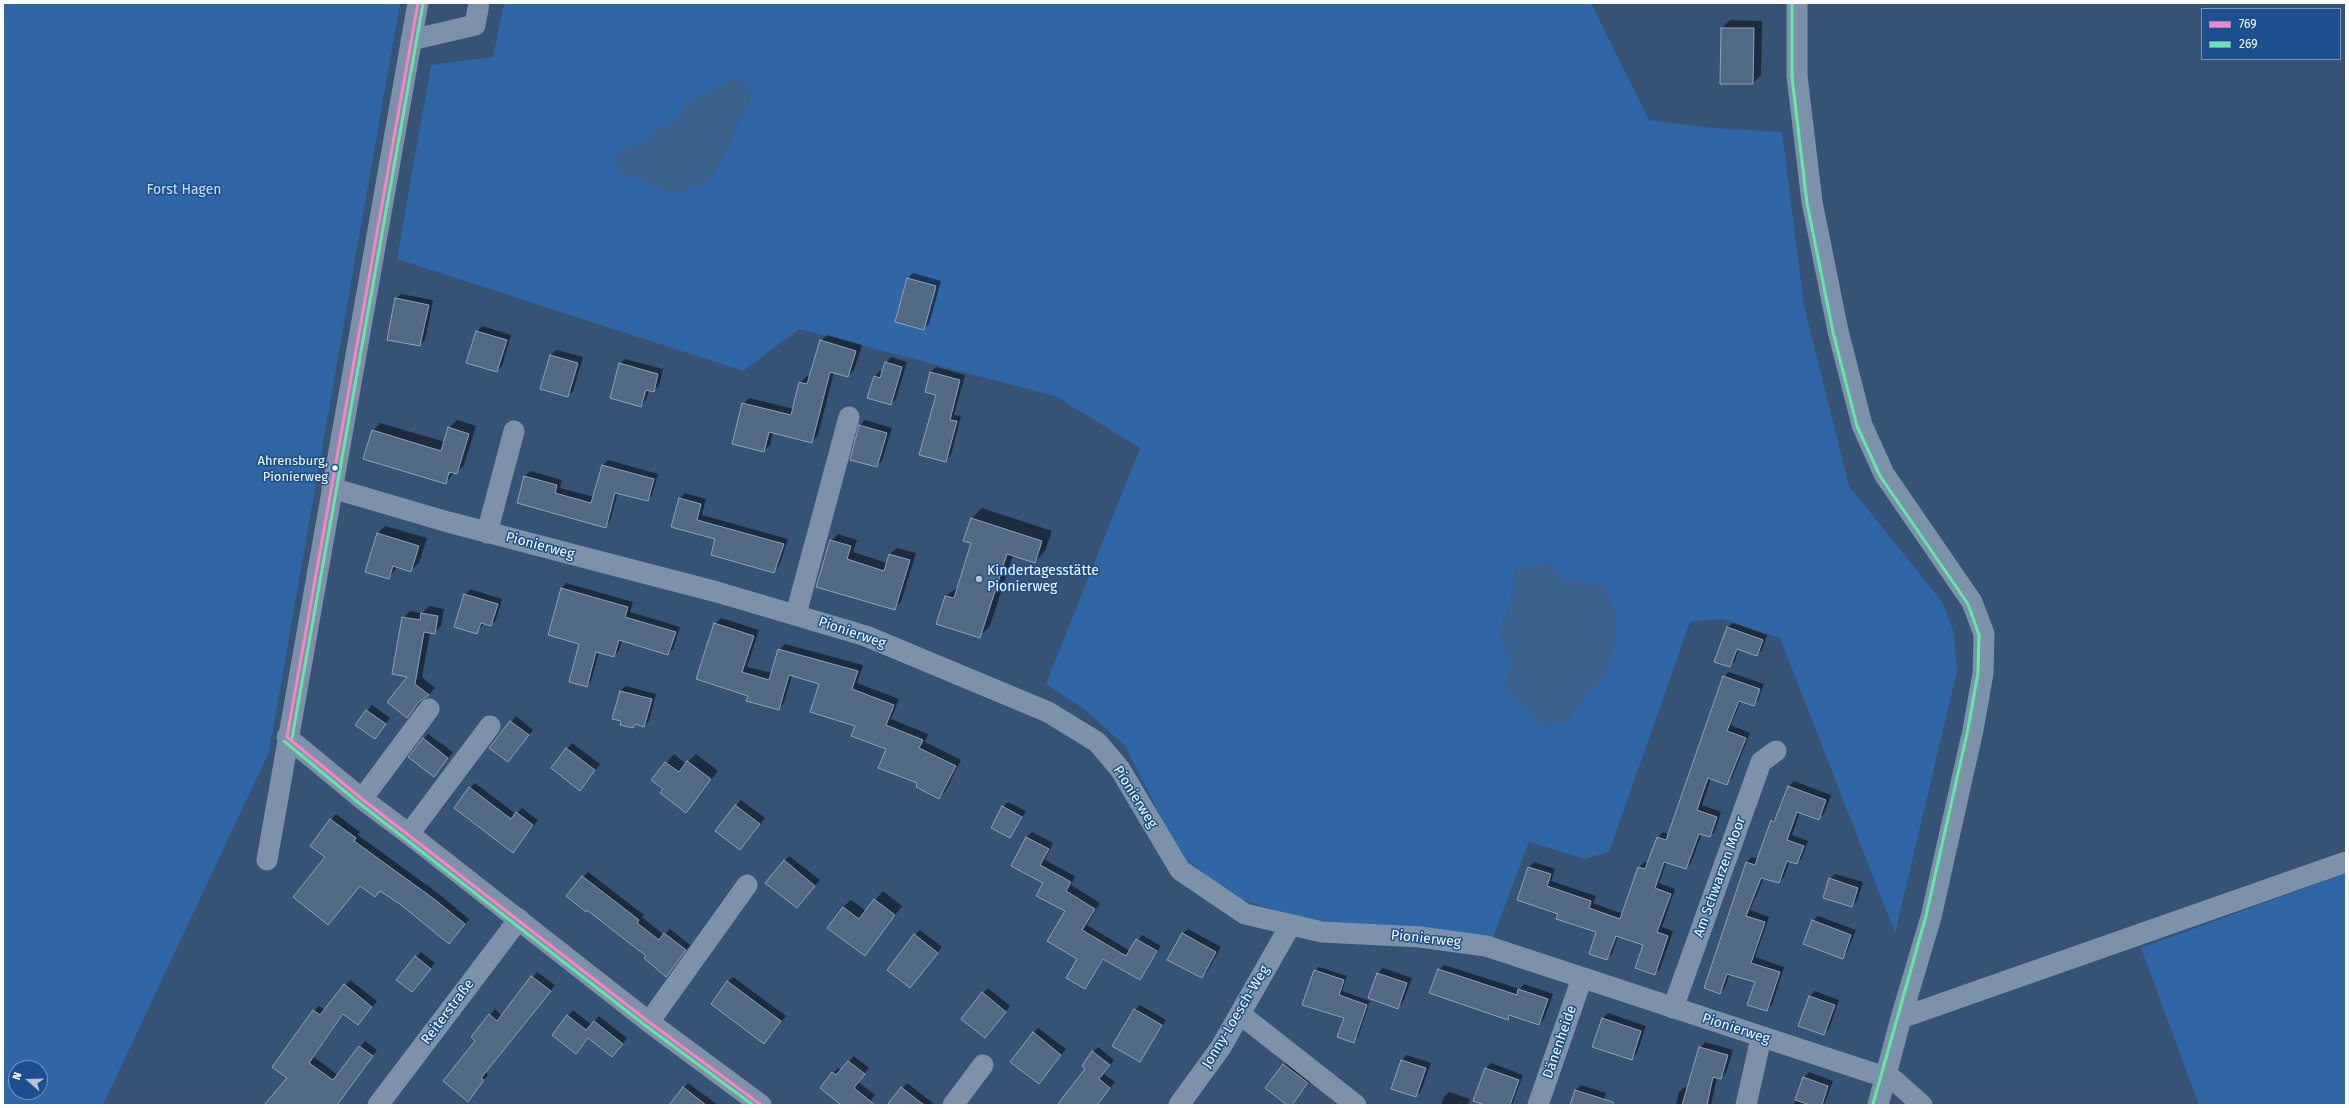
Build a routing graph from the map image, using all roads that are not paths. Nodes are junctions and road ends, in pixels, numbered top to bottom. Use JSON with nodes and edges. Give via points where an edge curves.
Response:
{"nodes":[{"id":1,"x":418,"y":3,"type":"edge"},
{"id":2,"x":479,"y":3,"type":"edge"},
{"id":3,"x":1797,"y":3,"type":"edge"},
{"id":4,"x":411,"y":40,"type":"junction"},
{"id":5,"x":848,"y":417,"type":"dead end"},
{"id":6,"x":514,"y":430,"type":"dead end"},
{"id":7,"x":332,"y":488,"type":"junction"},
{"id":8,"x":487,"y":533,"type":"junction"},
{"id":9,"x":796,"y":614,"type":"junction"},
{"id":10,"x":429,"y":709,"type":"dead end"},
{"id":11,"x":490,"y":726,"type":"dead end"},
{"id":12,"x":287,"y":737,"type":"junction"},
{"id":13,"x":1776,"y":751,"type":"dead end"},
{"id":14,"x":362,"y":799,"type":"junction"},
{"id":15,"x":409,"y":834,"type":"junction"},
{"id":16,"x":267,"y":860,"type":"dead end"},
{"id":17,"x":2346,"y":862,"type":"edge"},
{"id":18,"x":747,"y":885,"type":"dead end"},
{"id":19,"x":519,"y":920,"type":"junction"},
{"id":20,"x":1290,"y":926,"type":"junction"},
{"id":21,"x":1582,"y":978,"type":"junction"},
{"id":22,"x":1673,"y":1008,"type":"junction"},
{"id":23,"x":1240,"y":1014,"type":"junction"},
{"id":24,"x":1901,"y":1018,"type":"junction"},
{"id":25,"x":649,"y":1022,"type":"junction"},
{"id":26,"x":1762,"y":1038,"type":"junction"},
{"id":27,"x":983,"y":1065,"type":"dead end"},
{"id":28,"x":1884,"y":1077,"type":"junction"},
{"id":29,"x":378,"y":1105,"type":"edge"},
{"id":30,"x":761,"y":1105,"type":"edge"},
{"id":31,"x":952,"y":1105,"type":"edge"},
{"id":32,"x":1179,"y":1105,"type":"edge"},
{"id":33,"x":1356,"y":1105,"type":"edge"},
{"id":34,"x":1538,"y":1105,"type":"edge"},
{"id":35,"x":1746,"y":1105,"type":"edge"},
{"id":36,"x":1878,"y":1105,"type":"edge"},
{"id":37,"x":1922,"y":1105,"type":"edge"}],
"edges":[{"from":1,"to":4,"type":"street"},
{"from":2,"to":4,"type":"street","via":[[475,25]]},
{"from":3,"to":24,"type":"street","via":[[1797,76],[1812,202],[1838,331],[1862,425],[1884,474],[1972,602],[1984,634],[1983,673],[1973,730],[1931,917]]},
{"from":4,"to":7,"type":"street"},
{"from":5,"to":9,"type":"street"},
{"from":6,"to":8,"type":"street"},
{"from":7,"to":8,"type":"street","name":"Pionierweg"},
{"from":7,"to":12,"type":"street"},
{"from":8,"to":9,"type":"street","name":"Pionierweg"},
{"from":9,"to":20,"type":"street","name":"Pionierweg","via":[[866,636],[1048,712],[1071,725],[1097,742],[1120,769],[1180,870],[1245,914]]},
{"from":10,"to":14,"type":"street"},
{"from":11,"to":15,"type":"street"},
{"from":12,"to":14,"type":"street"},
{"from":12,"to":16,"type":"street"},
{"from":13,"to":22,"type":"street","name":"Am Schwarzen Moor","via":[[1761,762]]},
{"from":14,"to":15,"type":"street"},
{"from":15,"to":19,"type":"street"},
{"from":17,"to":24,"type":"street"},
{"from":18,"to":25,"type":"street"},
{"from":19,"to":25,"type":"street"},
{"from":19,"to":29,"type":"street","name":"Reiterstraße"},
{"from":20,"to":21,"type":"street","name":"Pionierweg","via":[[1322,932],[1420,937],[1486,946]]},
{"from":20,"to":23,"type":"street","name":"Jonny-Loesch-Weg"},
{"from":21,"to":22,"type":"street","name":"Pionierweg"},
{"from":21,"to":34,"type":"street","name":"Dänenheide"},
{"from":22,"to":26,"type":"street","name":"Pionierweg"},
{"from":23,"to":32,"type":"street","name":"Jonny-Loesch-Weg","via":[[1221,1047]]},
{"from":23,"to":33,"type":"street"},
{"from":24,"to":28,"type":"street"},
{"from":25,"to":30,"type":"street"},
{"from":26,"to":28,"type":"street","name":"Pionierweg"},
{"from":26,"to":35,"type":"street"},
{"from":27,"to":31,"type":"street"},
{"from":28,"to":36,"type":"street"},
{"from":28,"to":37,"type":"street","name":"Pionierweg","via":[[1894,1080]]}]}
